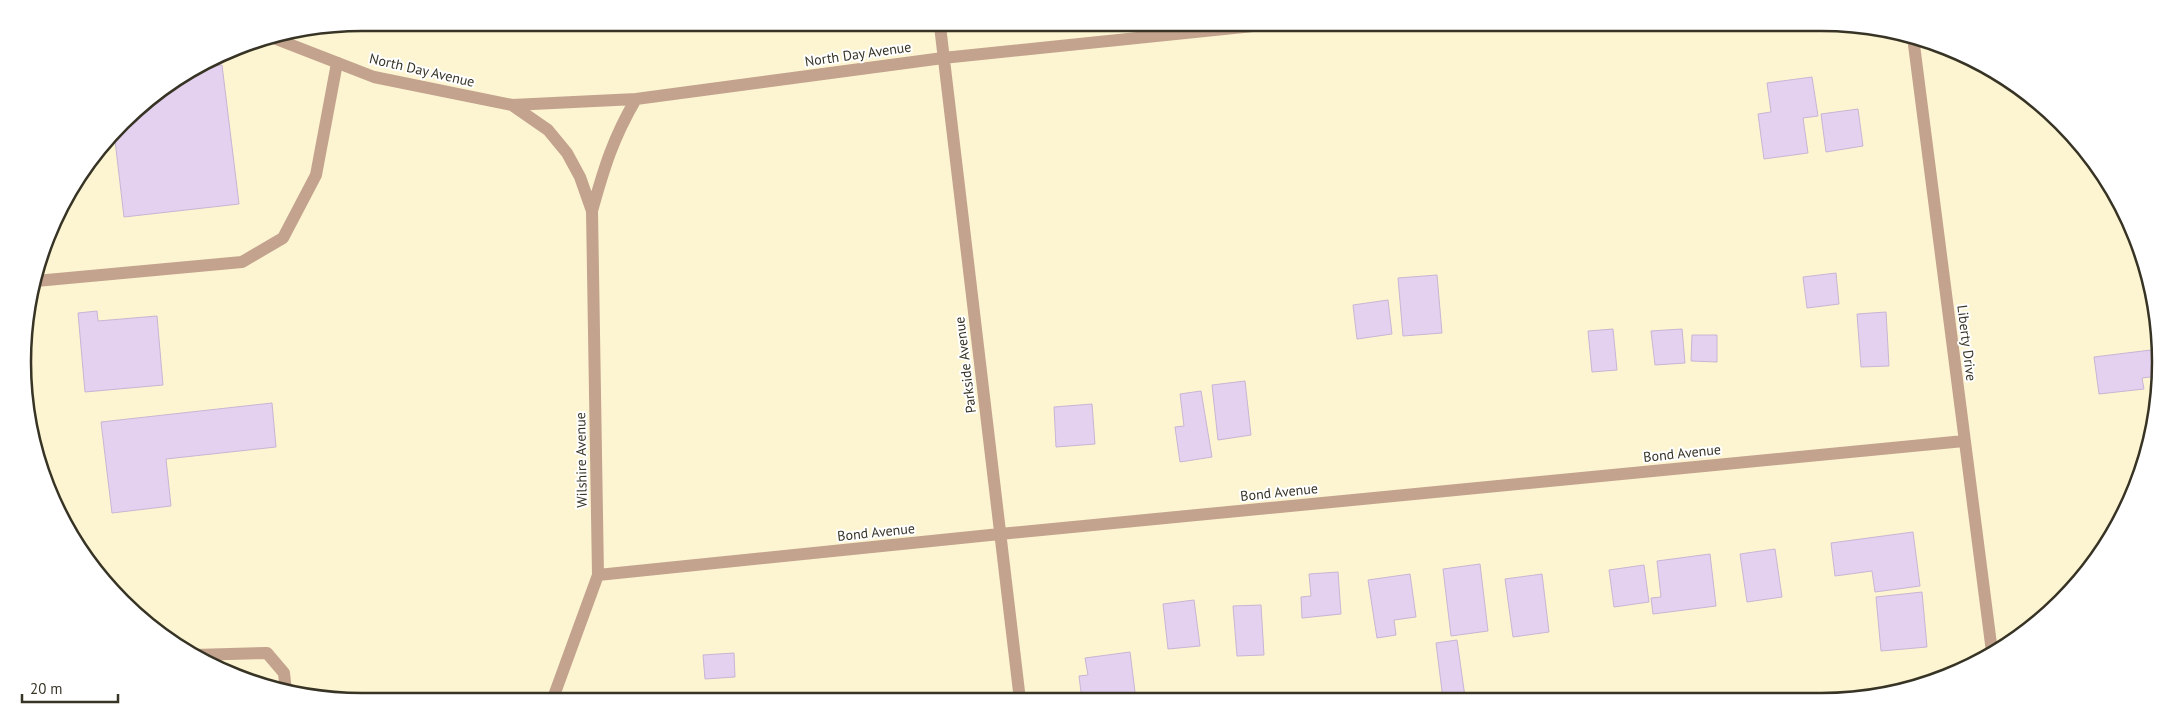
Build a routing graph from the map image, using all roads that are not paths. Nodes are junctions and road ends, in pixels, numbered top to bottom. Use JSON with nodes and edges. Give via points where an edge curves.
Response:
{"nodes":[{"id":1,"x":940,"y":31,"type":"edge"},
{"id":2,"x":1205,"y":31,"type":"edge"},
{"id":3,"x":282,"y":42,"type":"edge"},
{"id":4,"x":1914,"y":45,"type":"edge"},
{"id":5,"x":943,"y":58,"type":"junction"},
{"id":6,"x":337,"y":63,"type":"junction"},
{"id":7,"x":636,"y":99,"type":"junction"},
{"id":8,"x":512,"y":105,"type":"junction"},
{"id":9,"x":592,"y":211,"type":"junction"},
{"id":10,"x":42,"y":281,"type":"edge"},
{"id":11,"x":1964,"y":441,"type":"junction"},
{"id":12,"x":1000,"y":534,"type":"junction"},
{"id":13,"x":598,"y":575,"type":"junction"},
{"id":14,"x":1991,"y":645,"type":"edge"},
{"id":15,"x":208,"y":655,"type":"edge"},
{"id":16,"x":285,"y":683,"type":"edge"},
{"id":17,"x":555,"y":693,"type":"edge"},
{"id":18,"x":1019,"y":693,"type":"edge"}],
"edges":[{"from":1,"to":5,"type":"street","name":"Parkside Avenue"},
{"from":2,"to":5,"type":"street","name":"North Day Avenue"},
{"from":3,"to":6,"type":"street","name":"North Day Avenue"},
{"from":4,"to":11,"type":"street","name":"Liberty Drive"},
{"from":5,"to":7,"type":"street","name":"North Day Avenue"},
{"from":5,"to":12,"type":"street","name":"Parkside Avenue"},
{"from":6,"to":8,"type":"street","name":"North Day Avenue","via":[[374,77]]},
{"from":6,"to":10,"type":"street","via":[[316,175],[283,238],[242,262]]},
{"from":7,"to":8,"type":"street","name":"North Day Avenue"},
{"from":7,"to":9,"type":"street","via":[[618,131]]},
{"from":8,"to":9,"type":"street","name":"North Day Avenue","via":[[548,130],[567,152]]},
{"from":9,"to":13,"type":"street","name":"Wilshire Avenue"},
{"from":11,"to":12,"type":"street","name":"Bond Avenue"},
{"from":11,"to":14,"type":"street","name":"Liberty Drive"},
{"from":12,"to":13,"type":"street","name":"Bond Avenue"},
{"from":12,"to":18,"type":"street","name":"Parkside Avenue"},
{"from":13,"to":17,"type":"street","name":"Wilshire Avenue"},
{"from":15,"to":16,"type":"street","via":[[267,653],[284,672]]}]}
